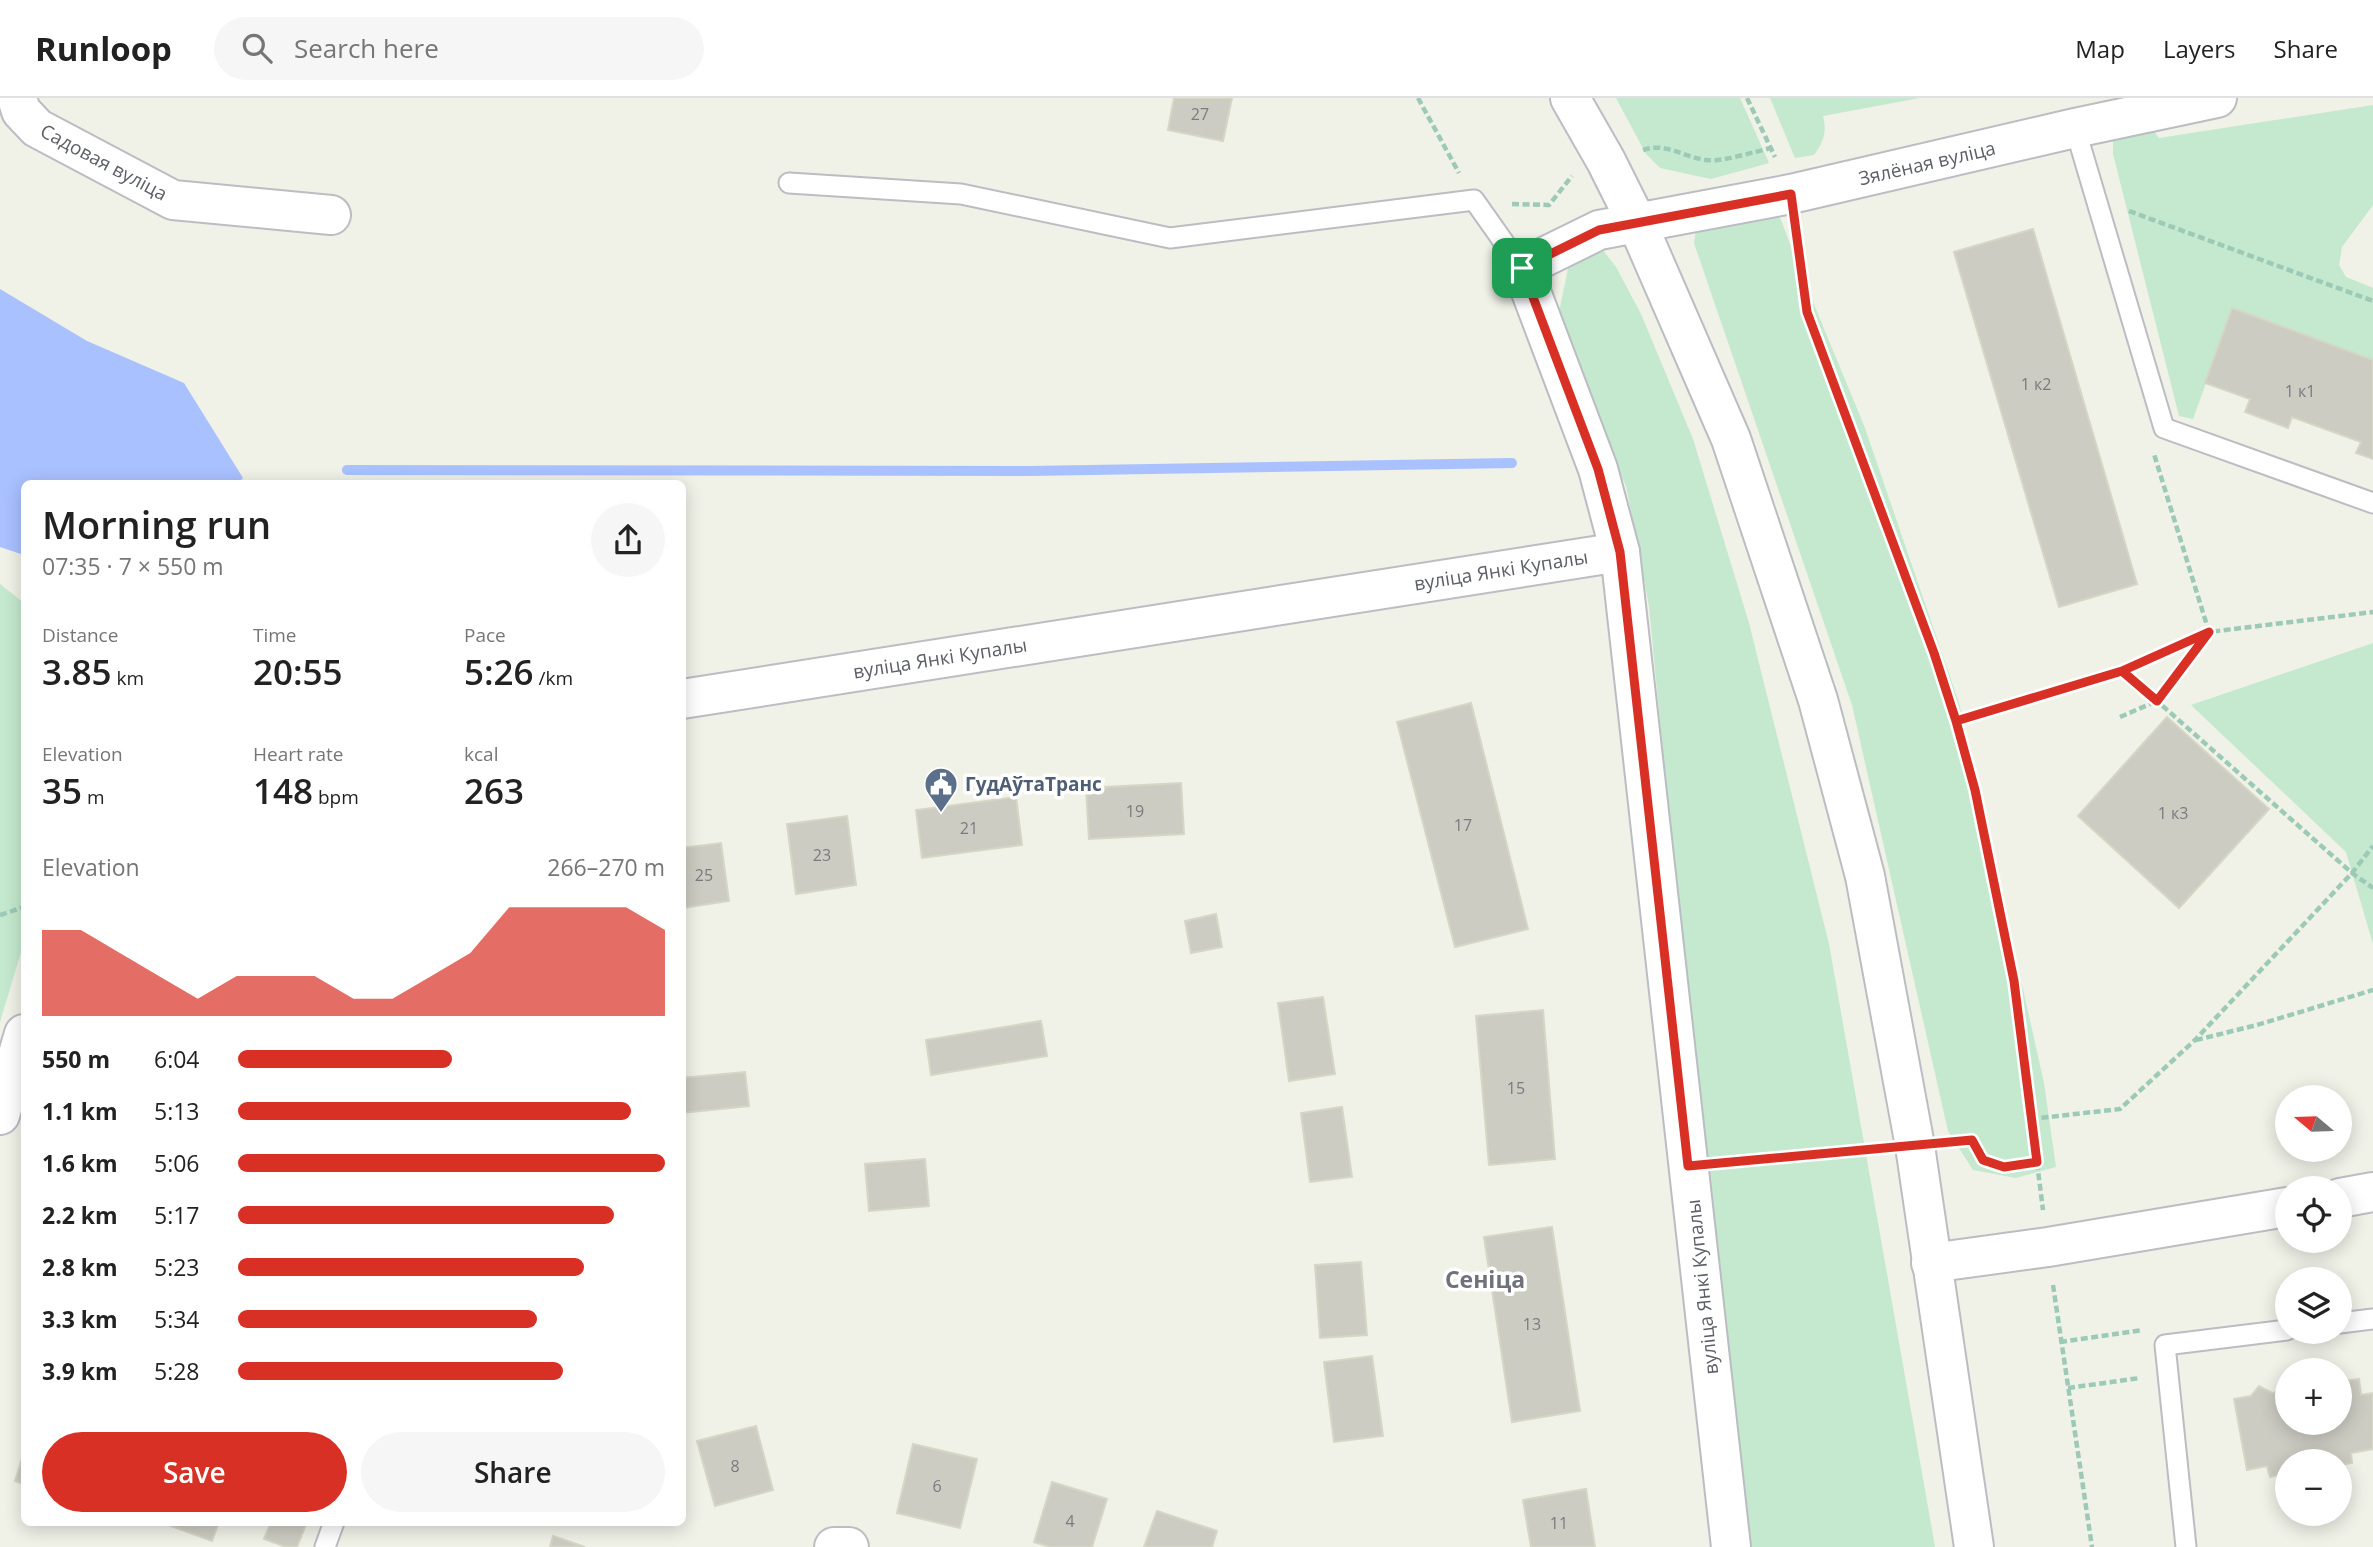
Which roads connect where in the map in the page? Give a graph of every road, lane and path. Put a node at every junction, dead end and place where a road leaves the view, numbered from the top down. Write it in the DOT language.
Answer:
graph roads {
  1 [pos="17,98"];
  2 [pos="1418,98"];
  3 [pos="1570,98"];
  4 [pos="1746,98"];
  5 [pos="2217,98"];
  6 [pos="2076,128"];
  7 [pos="789,183"];
  8 [pos="1791,194"];
  9 [pos="2095,198"];
  10 [pos="1474,200"];
  11 [pos="331,215"];
  12 [pos="1637,223"];
  13 [pos="1522,268"];
  14 [pos="2373,301"];
  15 [pos="2152,450"];
  16 [pos="2373,503"];
  17 [pos="1620,552"];
  18 [pos="2373,612"];
  19 [pos="2209,632"];
  20 [pos="2122,671"];
  21 [pos="686,698"];
  22 [pos="2157,701"];
  23 [pos="2120,717"];
  24 [pos="1956,721"];
  25 [pos="2373,846"];
  26 [pos="2353,873"];
  27 [pos="2373,888"];
  28 [pos="21,908"];
  29 [pos="0,915"];
  30 [pos="2373,990"];
  31 [pos="2195,1040"];
  32 [pos="21,1044"];
  33 [pos="0,1115"];
  34 [pos="2031,1119"];
  35 [pos="1915,1146"];
  36 [pos="1688,1166"];
  37 [pos="2373,1192"];
  38 [pos="2352,1196"];
  39 [pos="2275,1209"];
  40 [pos="1931,1263"];
  41 [pos="2055,1300"];
  42 [pos="2373,1319"];
  43 [pos="2352,1322"];
  44 [pos="2275,1331"];
  45 [pos="2169,1374"];
  46 [pos="2068,1388"];
  47 [pos="333,1526"];
  48 [pos="325,1547"];
  49 [pos="834,1547"];
  50 [pos="849,1547"];
  51 [pos="1731,1547"];
  52 [pos="1974,1547"];
  53 [pos="2092,1547"];
  54 [pos="2186,1547"];
  1 -- 11 [label="street, Садовая вуліца"];
  2 -- 10 [label="path"];
  3 -- 12 [label="street"];
  4 -- 8 [label="path"];
  5 -- 6 [label="street, Зялёная вуліца"];
  6 -- 8 [label="street, Зялёная вуліца"];
  6 -- 9 [label="lane"];
  7 -- 10 [label="lane"];
  8 -- 12 [label="street, Зялёная вуліца"];
  8 -- 24 [label="path"];
  9 -- 14 [label="path"];
  9 -- 16 [label="lane"];
  10 -- 13 [label="lane"];
  12 -- 13 [label="street, Зялёная вуліца"];
  12 -- 35 [label="street"];
  13 -- 17 [label="street"];
  15 -- 19 [label="path"];
  17 -- 21 [label="street, вуліца Янкі Купалы"];
  17 -- 36 [label="street, вуліца Янкі Купалы"];
  18 -- 19 [label="path"];
  19 -- 20 [label="path"];
  19 -- 22 [label="path"];
  20 -- 22 [label="path"];
  20 -- 24 [label="path"];
  22 -- 23 [label="path"];
  22 -- 26 [label="path"];
  24 -- 34 [label="path"];
  25 -- 26 [label="path"];
  26 -- 27 [label="path"];
  26 -- 31 [label="path"];
  28 -- 29 [label="path"];
  30 -- 31 [label="path"];
  31 -- 34 [label="path"];
  32 -- 33 [label="street"];
  34 -- 35 [label="path"];
  35 -- 36 [label="path"];
  35 -- 40 [label="street"];
  36 -- 51 [label="street, вуліца Янкі Купалы"];
  37 -- 38 [label="street"];
  39 -- 40 [label="street"];
  40 -- 52 [label="street"];
  41 -- 46 [label="path"];
  42 -- 43 [label="lane"];
  44 -- 45 [label="lane"];
  45 -- 46 [label="path"];
  45 -- 54 [label="lane"];
  46 -- 53 [label="path"];
  47 -- 48 [label="lane"];
  49 -- 50 [label="street"];
}
